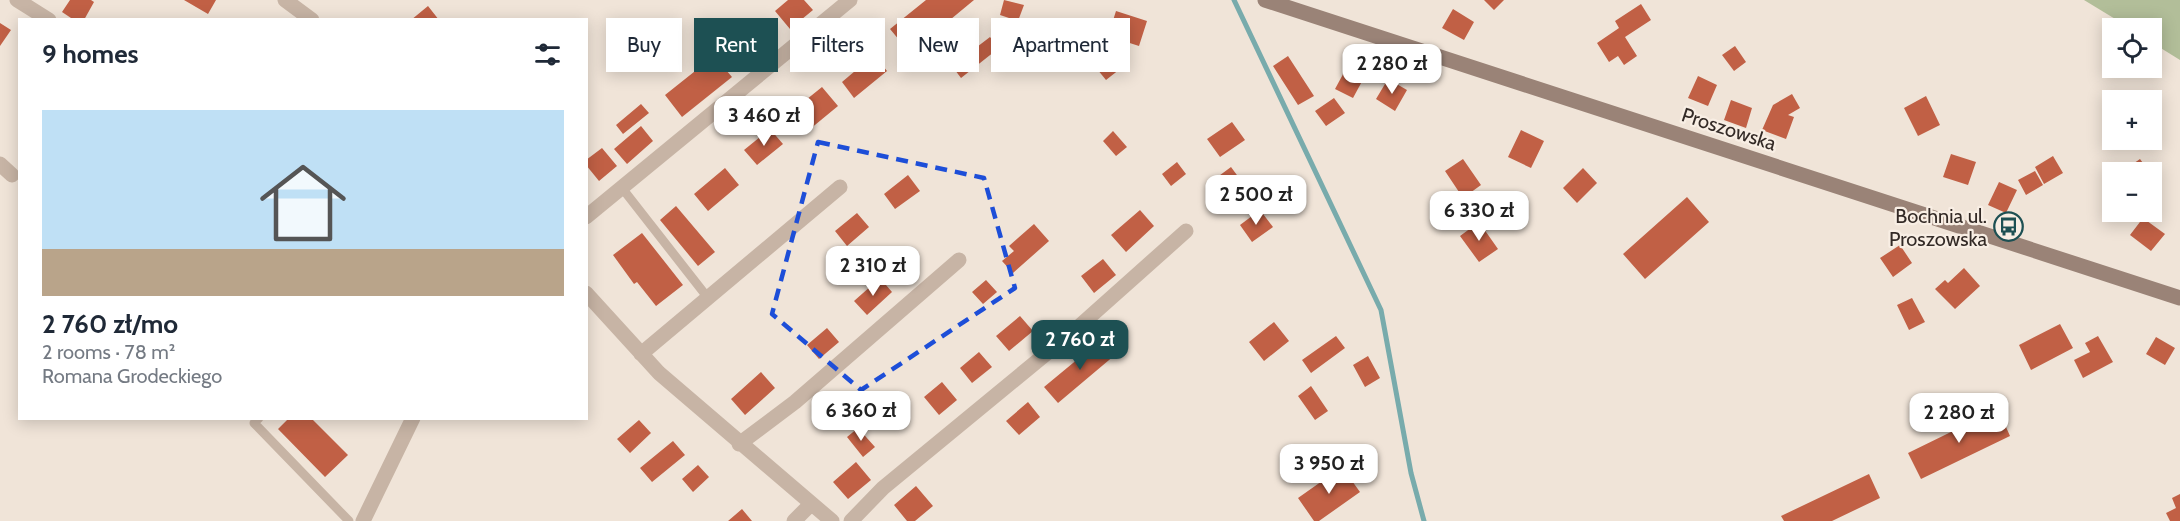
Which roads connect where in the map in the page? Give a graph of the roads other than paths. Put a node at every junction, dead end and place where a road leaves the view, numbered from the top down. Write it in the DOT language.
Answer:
graph roads {
  1 [pos="16,0"];
  2 [pos="285,0"];
  3 [pos="850,0"];
  4 [pos="1265,0"];
  5 [pos="46,18"];
  6 [pos="309,18"];
  7 [pos="0,164"];
  8 [pos="12,175"];
  9 [pos="840,187"];
  10 [pos="622,188"];
  11 [pos="588,216"];
  12 [pos="1186,231"];
  13 [pos="959,260"];
  14 [pos="588,295"];
  15 [pos="708,298"];
  16 [pos="2180,298"];
  17 [pos="641,354"];
  18 [pos="257,420"];
  19 [pos="412,420"];
  20 [pos="739,444"];
  21 [pos="811,504"];
  22 [pos="349,521"];
  23 [pos="363,521"];
  24 [pos="794,521"];
  25 [pos="832,521"];
  26 [pos="851,521"];
  1 -- 5 [label="street"];
  2 -- 6 [label="street"];
  3 -- 10 [label="street"];
  4 -- 16 [label="main road, Proszowska"];
  7 -- 8 [label="street"];
  9 -- 15 [label="street"];
  10 -- 11 [label="street"];
  10 -- 15 [label="lane"];
  12 -- 26 [label="street"];
  13 -- 20 [label="street"];
  14 -- 17 [label="street"];
  15 -- 17 [label="street"];
  17 -- 20 [label="street"];
  18 -- 22 [label="lane"];
  19 -- 23 [label="street"];
  20 -- 21 [label="street"];
  21 -- 24 [label="street"];
  21 -- 25 [label="street"];
}
